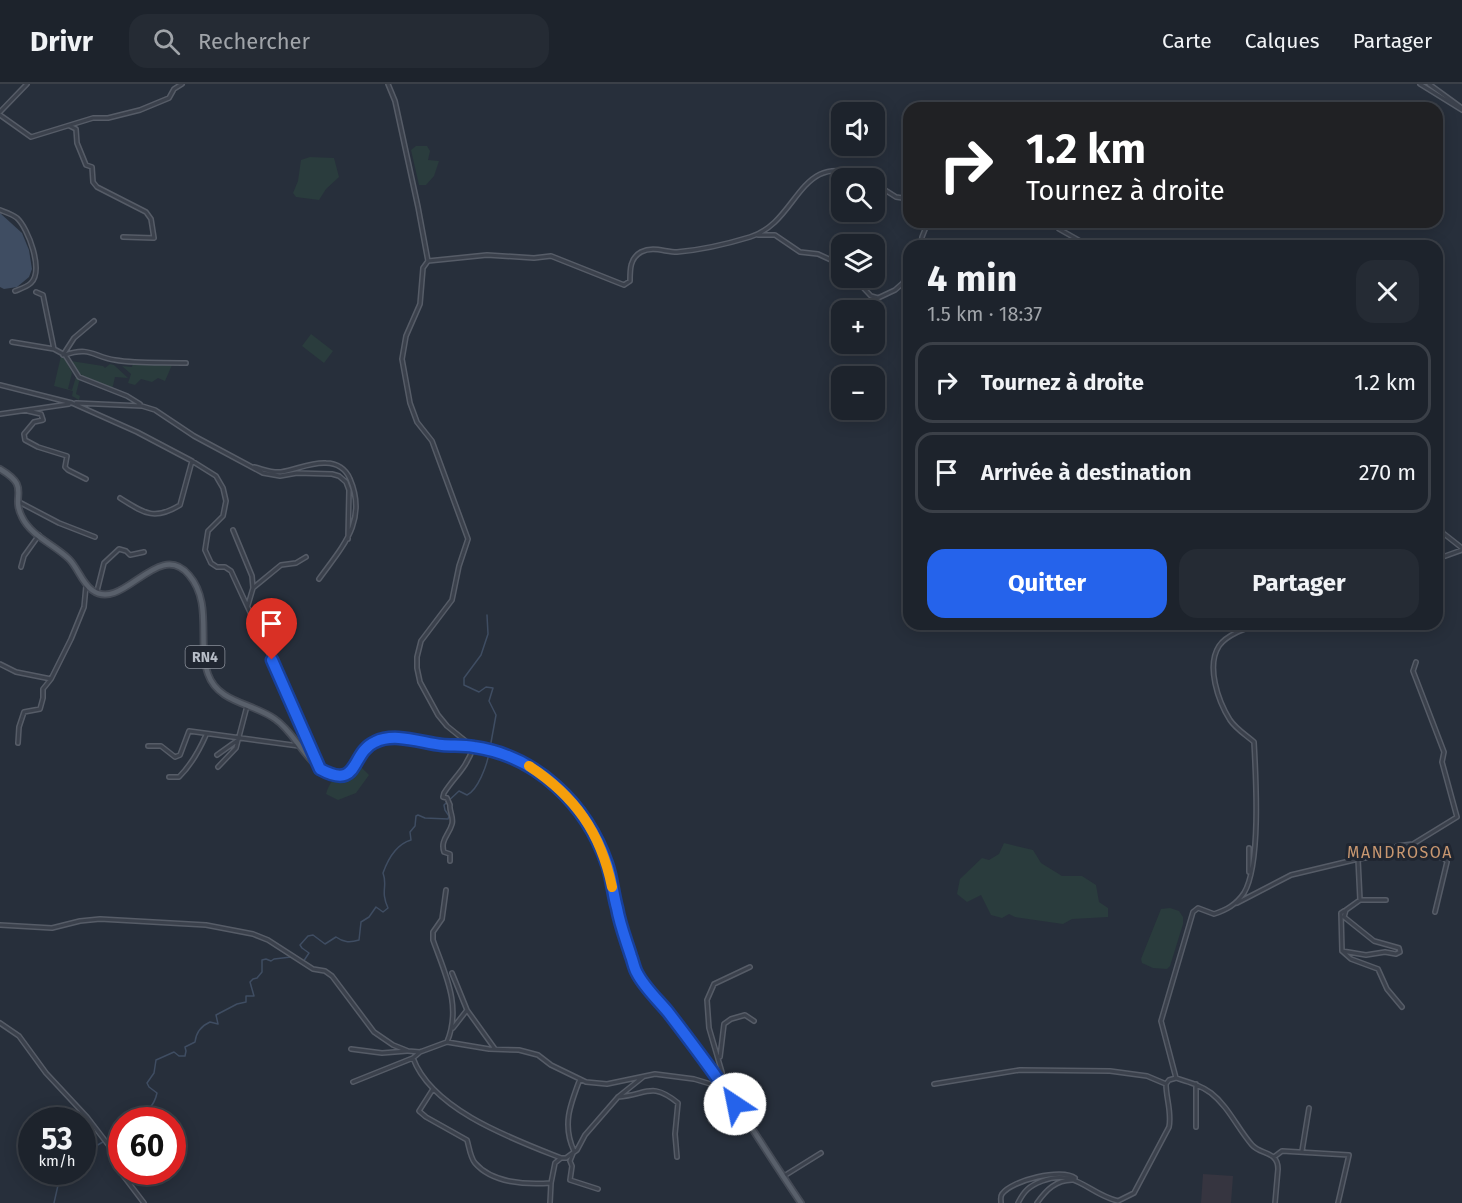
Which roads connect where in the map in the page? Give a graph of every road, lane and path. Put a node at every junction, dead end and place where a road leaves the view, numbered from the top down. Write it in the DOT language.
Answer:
graph roads {
  1 [pos="27,84"];
  2 [pos="182,84"];
  3 [pos="388,84"];
  4 [pos="1420,84"];
  5 [pos="1430,84"];
  6 [pos="1462,109"];
  7 [pos="0,113"];
  8 [pos="70,126"];
  9 [pos="831,170"];
  10 [pos="885,190"];
  11 [pos="903,198"];
  12 [pos="0,210"];
  13 [pos="1058,228"];
  14 [pos="756,235"];
  15 [pos="123,237"];
  16 [pos="1078,240"];
  17 [pos="831,260"];
  18 [pos="428,261"];
  19 [pos="903,283"];
  20 [pos="863,288"];
  21 [pos="15,291"];
  22 [pos="36,292"];
  23 [pos="94,321"];
  24 [pos="12,342"];
  25 [pos="54,349"];
  26 [pos="64,355"];
  27 [pos="186,363"];
  28 [pos="0,385"];
  29 [pos="72,403"];
  30 [pos="142,406"];
  31 [pos="26,410"];
  32 [pos="0,414"];
  33 [pos="192,461"];
  34 [pos="249,465"];
  35 [pos="0,469"];
  36 [pos="86,479"];
  37 [pos="120,498"];
  38 [pos="19,502"];
  39 [pos="233,531"];
  40 [pos="1443,533"];
  41 [pos="39,536"];
  42 [pos="95,537"];
  43 [pos="348,539"];
  44 [pos="1462,549"];
  45 [pos="144,552"];
  46 [pos="306,557"];
  47 [pos="1443,557"];
  48 [pos="21,567"];
  49 [pos="320,579"];
  50 [pos="87,584"];
  51 [pos="253,588"];
  52 [pos="97,593"];
  53 [pos="247,607"];
  54 [pos="1241,630"];
  55 [pos="1416,662"];
  56 [pos="0,664"];
  57 [pos="51,679"];
  58 [pos="247,706"];
  59 [pos="206,735"];
  60 [pos="239,738"];
  61 [pos="18,743"];
  62 [pos="148,746"];
  63 [pos="300,746"];
  64 [pos="473,747"];
  65 [pos="217,755"];
  66 [pos="218,767"];
  67 [pos="320,769"];
  68 [pos="169,777"];
  69 [pos="1249,848"];
  70 [pos="1390,854"];
  71 [pos="1358,859"];
  72 [pos="450,861"];
  73 [pos="1249,876"];
  74 [pos="446,890"];
  75 [pos="1360,900"];
  76 [pos="1386,900"];
  77 [pos="1233,906"];
  78 [pos="1346,910"];
  79 [pos="1435,912"];
  80 [pos="0,925"];
  81 [pos="1342,951"];
  82 [pos="750,967"];
  83 [pos="452,973"];
  84 [pos="1402,1007"];
  85 [pos="466,1010"];
  86 [pos="754,1021"];
  87 [pos="0,1023"];
  88 [pos="453,1028"];
  89 [pos="447,1042"];
  90 [pos="351,1049"];
  91 [pos="495,1049"];
  92 [pos="408,1051"];
  93 [pos="420,1052"];
  94 [pos="414,1058"];
  95 [pos="720,1060"];
  96 [pos="643,1077"];
  97 [pos="1176,1078"];
  98 [pos="580,1079"];
  99 [pos="353,1082"];
  100 [pos="934,1084"];
  101 [pos="1166,1084"];
  102 [pos="1197,1084"];
  103 [pos="433,1089"];
  104 [pos="729,1094"];
  105 [pos="618,1096"];
  106 [pos="1309,1108"];
  107 [pos="1196,1127"];
  108 [pos="1302,1150"];
  109 [pos="574,1151"];
  110 [pos="821,1153"];
  111 [pos="677,1157"];
  112 [pos="1274,1157"];
  113 [pos="561,1158"];
  114 [pos="784,1177"];
  115 [pos="1077,1180"];
  116 [pos="551,1183"];
  117 [pos="598,1190"];
  118 [pos="144,1203"];
  119 [pos="550,1203"];
  120 [pos="801,1203"];
  121 [pos="1001,1203"];
  122 [pos="1018,1203"];
  123 [pos="1037,1203"];
  124 [pos="1275,1203"];
  125 [pos="1338,1203"];
  1 -- 7 [label="street"];
  2 -- 8 [label="street"];
  3 -- 18 [label="street"];
  4 -- 6 [label="street"];
  5 -- 6 [label="street"];
  7 -- 8 [label="street"];
  8 -- 15 [label="street"];
  9 -- 14 [label="street"];
  10 -- 11 [label="street"];
  12 -- 21 [label="street"];
  13 -- 16 [label="street"];
  14 -- 17 [label="street"];
  14 -- 18 [label="street"];
  18 -- 64 [label="street"];
  19 -- 20 [label="street"];
  22 -- 25 [label="street"];
  23 -- 26 [label="street"];
  24 -- 25 [label="street"];
  25 -- 26 [label="street"];
  26 -- 27 [label="street"];
  26 -- 30 [label="street"];
  28 -- 29 [label="street"];
  29 -- 30 [label="street"];
  29 -- 31 [label="street"];
  29 -- 33 [label="street"];
  30 -- 34 [label="street"];
  31 -- 32 [label="street"];
  31 -- 36 [label="street"];
  33 -- 37 [label="street"];
  33 -- 53 [label="street"];
  34 -- 43 [label="street"];
  34 -- 43 [label="street"];
  35 -- 38 [label="main road"];
  38 -- 41 [label="main road"];
  38 -- 42 [label="street"];
  39 -- 51 [label="street"];
  40 -- 44 [label="street"];
  41 -- 48 [label="street"];
  41 -- 50 [label="main road"];
  43 -- 49 [label="street"];
  44 -- 47 [label="street"];
  45 -- 52 [label="street"];
  46 -- 51 [label="street"];
  50 -- 52 [label="main road"];
  50 -- 57 [label="street"];
  51 -- 53 [label="street"];
  52 -- 58 [label="main road, RN4"];
  53 -- 67 [label="street"];
  54 -- 73 [label="street"];
  55 -- 70 [label="street"];
  56 -- 57 [label="street"];
  57 -- 61 [label="street"];
  58 -- 60 [label="street"];
  58 -- 63 [label="main road, RN4"];
  59 -- 60 [label="street"];
  59 -- 62 [label="street"];
  59 -- 68 [label="street"];
  60 -- 63 [label="street"];
  60 -- 65 [label="street"];
  60 -- 66 [label="street"];
  63 -- 67 [label="main road, RN4"];
  64 -- 67 [label="main road"];
  64 -- 72 [label="street"];
  64 -- 104 [label="main road"];
  69 -- 73 [label="street"];
  70 -- 71 [label="street"];
  70 -- 79 [label="street"];
  71 -- 75 [label="street"];
  71 -- 77 [label="street"];
  73 -- 77 [label="street"];
  74 -- 88 [label="street"];
  75 -- 76 [label="street"];
  75 -- 78 [label="street"];
  77 -- 97 [label="street"];
  78 -- 81 [label="street"];
  78 -- 81 [label="street"];
  80 -- 92 [label="street"];
  81 -- 84 [label="street"];
  82 -- 95 [label="street"];
  83 -- 85 [label="street"];
  85 -- 88 [label="street"];
  85 -- 91 [label="street"];
  86 -- 95 [label="street"];
  87 -- 118 [label="street"];
  88 -- 89 [label="street"];
  89 -- 91 [label="street"];
  89 -- 93 [label="street"];
  90 -- 92 [label="street"];
  91 -- 98 [label="street"];
  92 -- 93 [label="street"];
  93 -- 94 [label="street"];
  94 -- 99 [label="street"];
  94 -- 103 [label="street"];
  95 -- 104 [label="street"];
  96 -- 98 [label="street"];
  96 -- 104 [label="street"];
  96 -- 105 [label="street"];
  97 -- 101 [label="street"];
  97 -- 102 [label="street"];
  98 -- 109 [label="street"];
  100 -- 101 [label="street"];
  101 -- 115 [label="street"];
  102 -- 107 [label="street"];
  102 -- 112 [label="street"];
  103 -- 113 [label="street"];
  103 -- 116 [label="street"];
  104 -- 114 [label="main road"];
  105 -- 109 [label="street"];
  105 -- 111 [label="street"];
  106 -- 108 [label="street"];
  108 -- 112 [label="street"];
  108 -- 125 [label="street"];
  109 -- 113 [label="street"];
  109 -- 117 [label="street"];
  110 -- 114 [label="street"];
  112 -- 124 [label="street"];
  113 -- 116 [label="street"];
  114 -- 120 [label="main road"];
  115 -- 121 [label="street"];
  115 -- 122 [label="street"];
  115 -- 123 [label="street"];
  116 -- 119 [label="street"];
}
